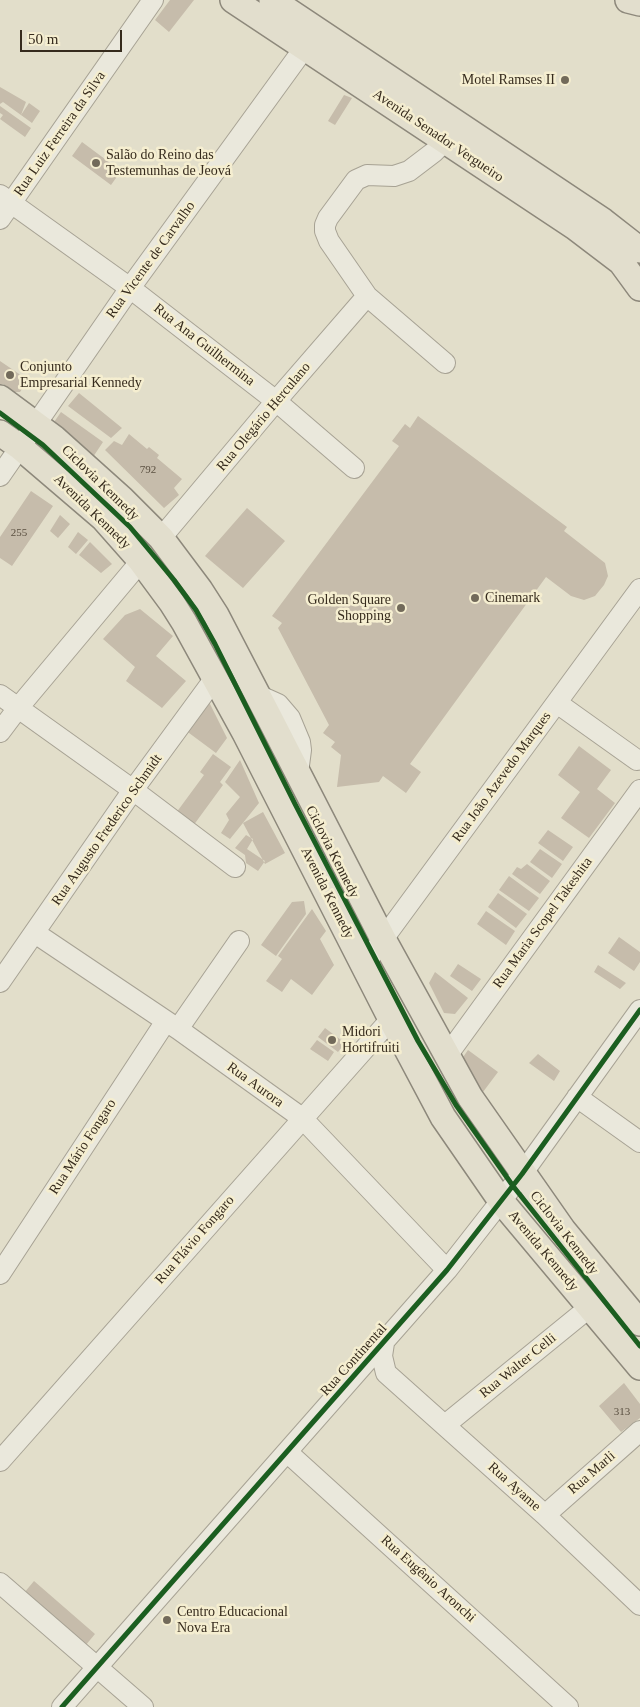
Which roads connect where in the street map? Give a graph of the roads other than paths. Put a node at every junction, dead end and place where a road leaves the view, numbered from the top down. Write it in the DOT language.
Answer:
graph roads {
  1 [pos="153,0"];
  2 [pos="234,0"];
  3 [pos="272,0"];
  4 [pos="628,0"];
  5 [pos="640,4"];
  6 [pos="305,47"];
  7 [pos="445,141"];
  8 [pos="6,199"];
  9 [pos="0,219"];
  10 [pos="634,253"];
  11 [pos="640,278"];
  12 [pos="130,288"];
  13 [pos="640,288"];
  14 [pos="367,296"];
  15 [pos="445,363"];
  16 [pos="0,398"];
  17 [pos="276,401"];
  18 [pos="36,424"];
  19 [pos="10,440"];
  20 [pos="354,468"];
  21 [pos="0,476"];
  22 [pos="161,538"];
  23 [pos="141,561"];
  24 [pos="640,589"];
  25 [pos="215,678"];
  26 [pos="0,696"];
  27 [pos="557,702"];
  28 [pos="18,708"];
  29 [pos="0,732"];
  30 [pos="638,759"];
  31 [pos="640,789"];
  32 [pos="133,790"];
  33 [pos="235,867"];
  34 [pos="35,933"];
  35 [pos="383,939"];
  36 [pos="238,941"];
  37 [pos="364,965"];
  38 [pos="0,982"];
  39 [pos="640,1010"];
  40 [pos="391,1019"];
  41 [pos="172,1025"];
  42 [pos="446,1057"];
  43 [pos="577,1097"];
  44 [pos="302,1118"];
  45 [pos="640,1142"];
  46 [pos="522,1174"];
  47 [pos="501,1200"];
  48 [pos="447,1270"];
  49 [pos="0,1274"];
  50 [pos="590,1307"];
  51 [pos="640,1323"];
  52 [pos="384,1344"];
  53 [pos="640,1368"];
  54 [pos="386,1373"];
  55 [pos="357,1374"];
  56 [pos="445,1425"];
  57 [pos="640,1431"];
  58 [pos="288,1452"];
  59 [pos="0,1461"];
  60 [pos="545,1515"];
  61 [pos="0,1583"];
  62 [pos="640,1604"];
  63 [pos="97,1667"];
  64 [pos="62,1707"];
  65 [pos="142,1707"];
  66 [pos="568,1707"];
  1 -- 8 [label="street, Rua Luiz Ferreira da Silva"];
  2 -- 6 [label="main road, Avenida Senador Vergueiro"];
  3 -- 10 [label="main road, Avenida Senador Vergueiro"];
  4 -- 5 [label="main road"];
  6 -- 7 [label="main road, Avenida Senador Vergueiro"];
  6 -- 12 [label="street, Rua Vicente de Carvalho"];
  7 -- 10 [label="main road, Avenida Senador Vergueiro"];
  7 -- 14 [label="street"];
  8 -- 9 [label="street, Rua Luiz Ferreira da Silva"];
  8 -- 12 [label="street, Rua Ana Guilhermina"];
  10 -- 11 [label="street, Avenida Senador Vergueiro"];
  10 -- 13 [label="main road"];
  12 -- 17 [label="street, Rua Ana Guilhermina"];
  12 -- 18 [label="street, Rua Vicente de Carvalho"];
  14 -- 15 [label="street"];
  14 -- 17 [label="street, Rua Olegário Herculano"];
  16 -- 18 [label="main road, Avenida Kennedy"];
  17 -- 20 [label="street, Rua Ana Guilhermina"];
  17 -- 22 [label="street, Rua Olegário Herculano"];
  18 -- 19 [label="street, Rua Vicente de Carvalho"];
  18 -- 22 [label="main road, Avenida Kennedy"];
  19 -- 21 [label="street, Rua Vicente de Carvalho"];
  19 -- 23 [label="main road, Avenida Kennedy"];
  22 -- 35 [label="main road, Avenida Kennedy"];
  23 -- 25 [label="main road, Avenida Kennedy"];
  23 -- 28 [label="street"];
  24 -- 27 [label="street, Rua João Azevedo Marques"];
  25 -- 32 [label="street, Rua Augusto Frederico Schmidt"];
  25 -- 37 [label="main road, Avenida Kennedy"];
  26 -- 28 [label="street"];
  27 -- 30 [label="street"];
  27 -- 35 [label="street, Rua João Azevedo Marques"];
  28 -- 29 [label="street"];
  28 -- 32 [label="street"];
  30 -- 31 [label="street"];
  31 -- 42 [label="street, Rua Maria Scopel Takeshita"];
  32 -- 33 [label="street"];
  32 -- 34 [label="street, Rua Augusto Frederico Schmidt"];
  34 -- 38 [label="street, Rua Augusto Frederico Schmidt"];
  34 -- 41 [label="street, Rua Aurora"];
  35 -- 37 [label="street, Rua João Azevedo Marques"];
  35 -- 42 [label="main road, Avenida Kennedy"];
  36 -- 41 [label="street, Rua Mário Fongaro"];
  37 -- 40 [label="main road, Avenida Kennedy"];
  39 -- 43 [label="street, Rua Continental"];
  40 -- 44 [label="street, Rua Flávio Fongaro"];
  40 -- 47 [label="main road, Avenida Kennedy"];
  41 -- 44 [label="street, Rua Aurora"];
  41 -- 49 [label="street, Rua Mário Fongaro"];
  42 -- 46 [label="main road, Avenida Kennedy"];
  43 -- 45 [label="street"];
  43 -- 46 [label="street, Rua Continental"];
  44 -- 48 [label="street, Rua Aurora"];
  44 -- 59 [label="street, Rua Flávio Fongaro"];
  46 -- 47 [label="street, Rua Continental"];
  46 -- 51 [label="main road, Avenida Kennedy"];
  47 -- 48 [label="street, Rua Continental"];
  47 -- 50 [label="main road, Avenida Kennedy"];
  48 -- 52 [label="street, Rua Continental"];
  50 -- 53 [label="main road, Avenida Kennedy"];
  50 -- 56 [label="street, Rua Walter Celli"];
  52 -- 54 [label="street"];
  52 -- 55 [label="street, Rua Continental"];
  54 -- 55 [label="street"];
  54 -- 56 [label="street, Rua Ayame"];
  55 -- 58 [label="street, Rua Continental"];
  56 -- 60 [label="street, Rua Ayame"];
  57 -- 60 [label="street, Rua Marli"];
  58 -- 63 [label="street, Rua Continental"];
  58 -- 66 [label="street, Rua Eugênio Aronchi"];
  60 -- 62 [label="street, Rua Ayame"];
  61 -- 63 [label="street"];
  63 -- 64 [label="street, Rua Continental"];
  63 -- 65 [label="street"];
}
